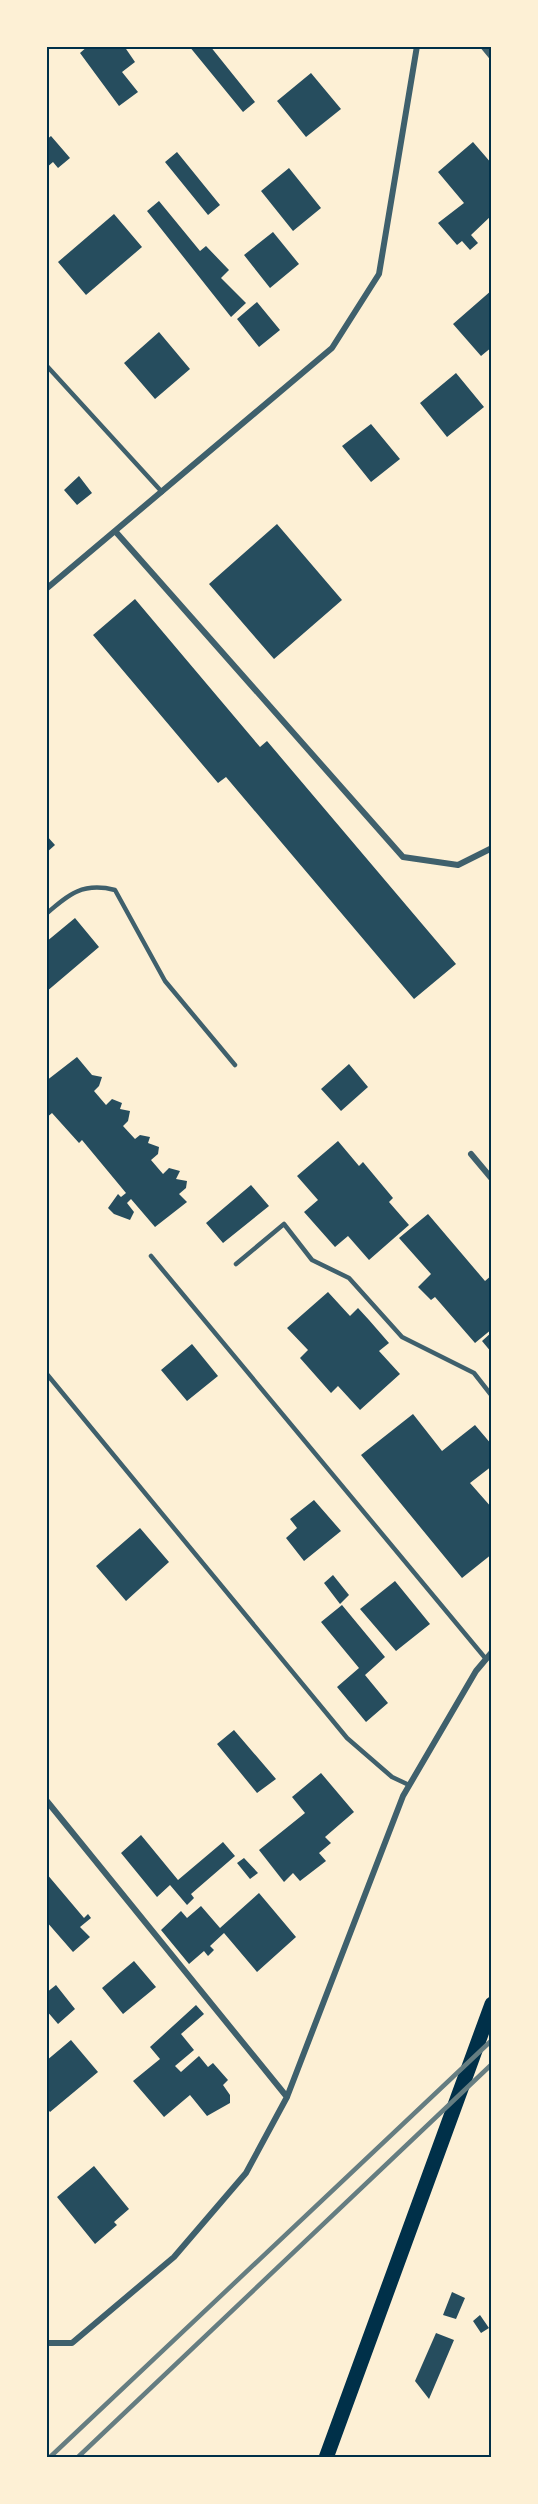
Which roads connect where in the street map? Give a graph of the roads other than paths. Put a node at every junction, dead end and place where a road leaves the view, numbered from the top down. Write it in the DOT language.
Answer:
graph roads {
  1 [pos="417,46"];
  2 [pos="483,46"];
  3 [pos="492,57"];
  4 [pos="46,365"];
  5 [pos="162,492"];
  6 [pos="115,531"];
  7 [pos="46,589"];
  8 [pos="492,848"];
  9 [pos="46,914"];
  10 [pos="235,1065"];
  11 [pos="471,1154"];
  12 [pos="492,1179"];
  13 [pos="152,1256"];
  14 [pos="236,1264"];
  15 [pos="46,1373"];
  16 [pos="492,1396"];
  17 [pos="492,1652"];
  18 [pos="486,1659"];
  19 [pos="409,1785"];
  20 [pos="46,1800"];
  21 [pos="492,2004"];
  22 [pos="286,2097"];
  23 [pos="46,2343"];
  24 [pos="326,2457"];
  1 -- 5 [label="street"];
  2 -- 3 [label="street"];
  4 -- 5 [label="lane"];
  5 -- 6 [label="street"];
  6 -- 7 [label="street"];
  6 -- 8 [label="street"];
  9 -- 10 [label="lane"];
  11 -- 12 [label="street"];
  13 -- 18 [label="lane"];
  14 -- 16 [label="lane"];
  15 -- 19 [label="lane"];
  17 -- 18 [label="street"];
  18 -- 19 [label="street"];
  19 -- 22 [label="street"];
  20 -- 22 [label="street"];
  21 -- 24 [label="main road"];
  22 -- 23 [label="street"];
}
